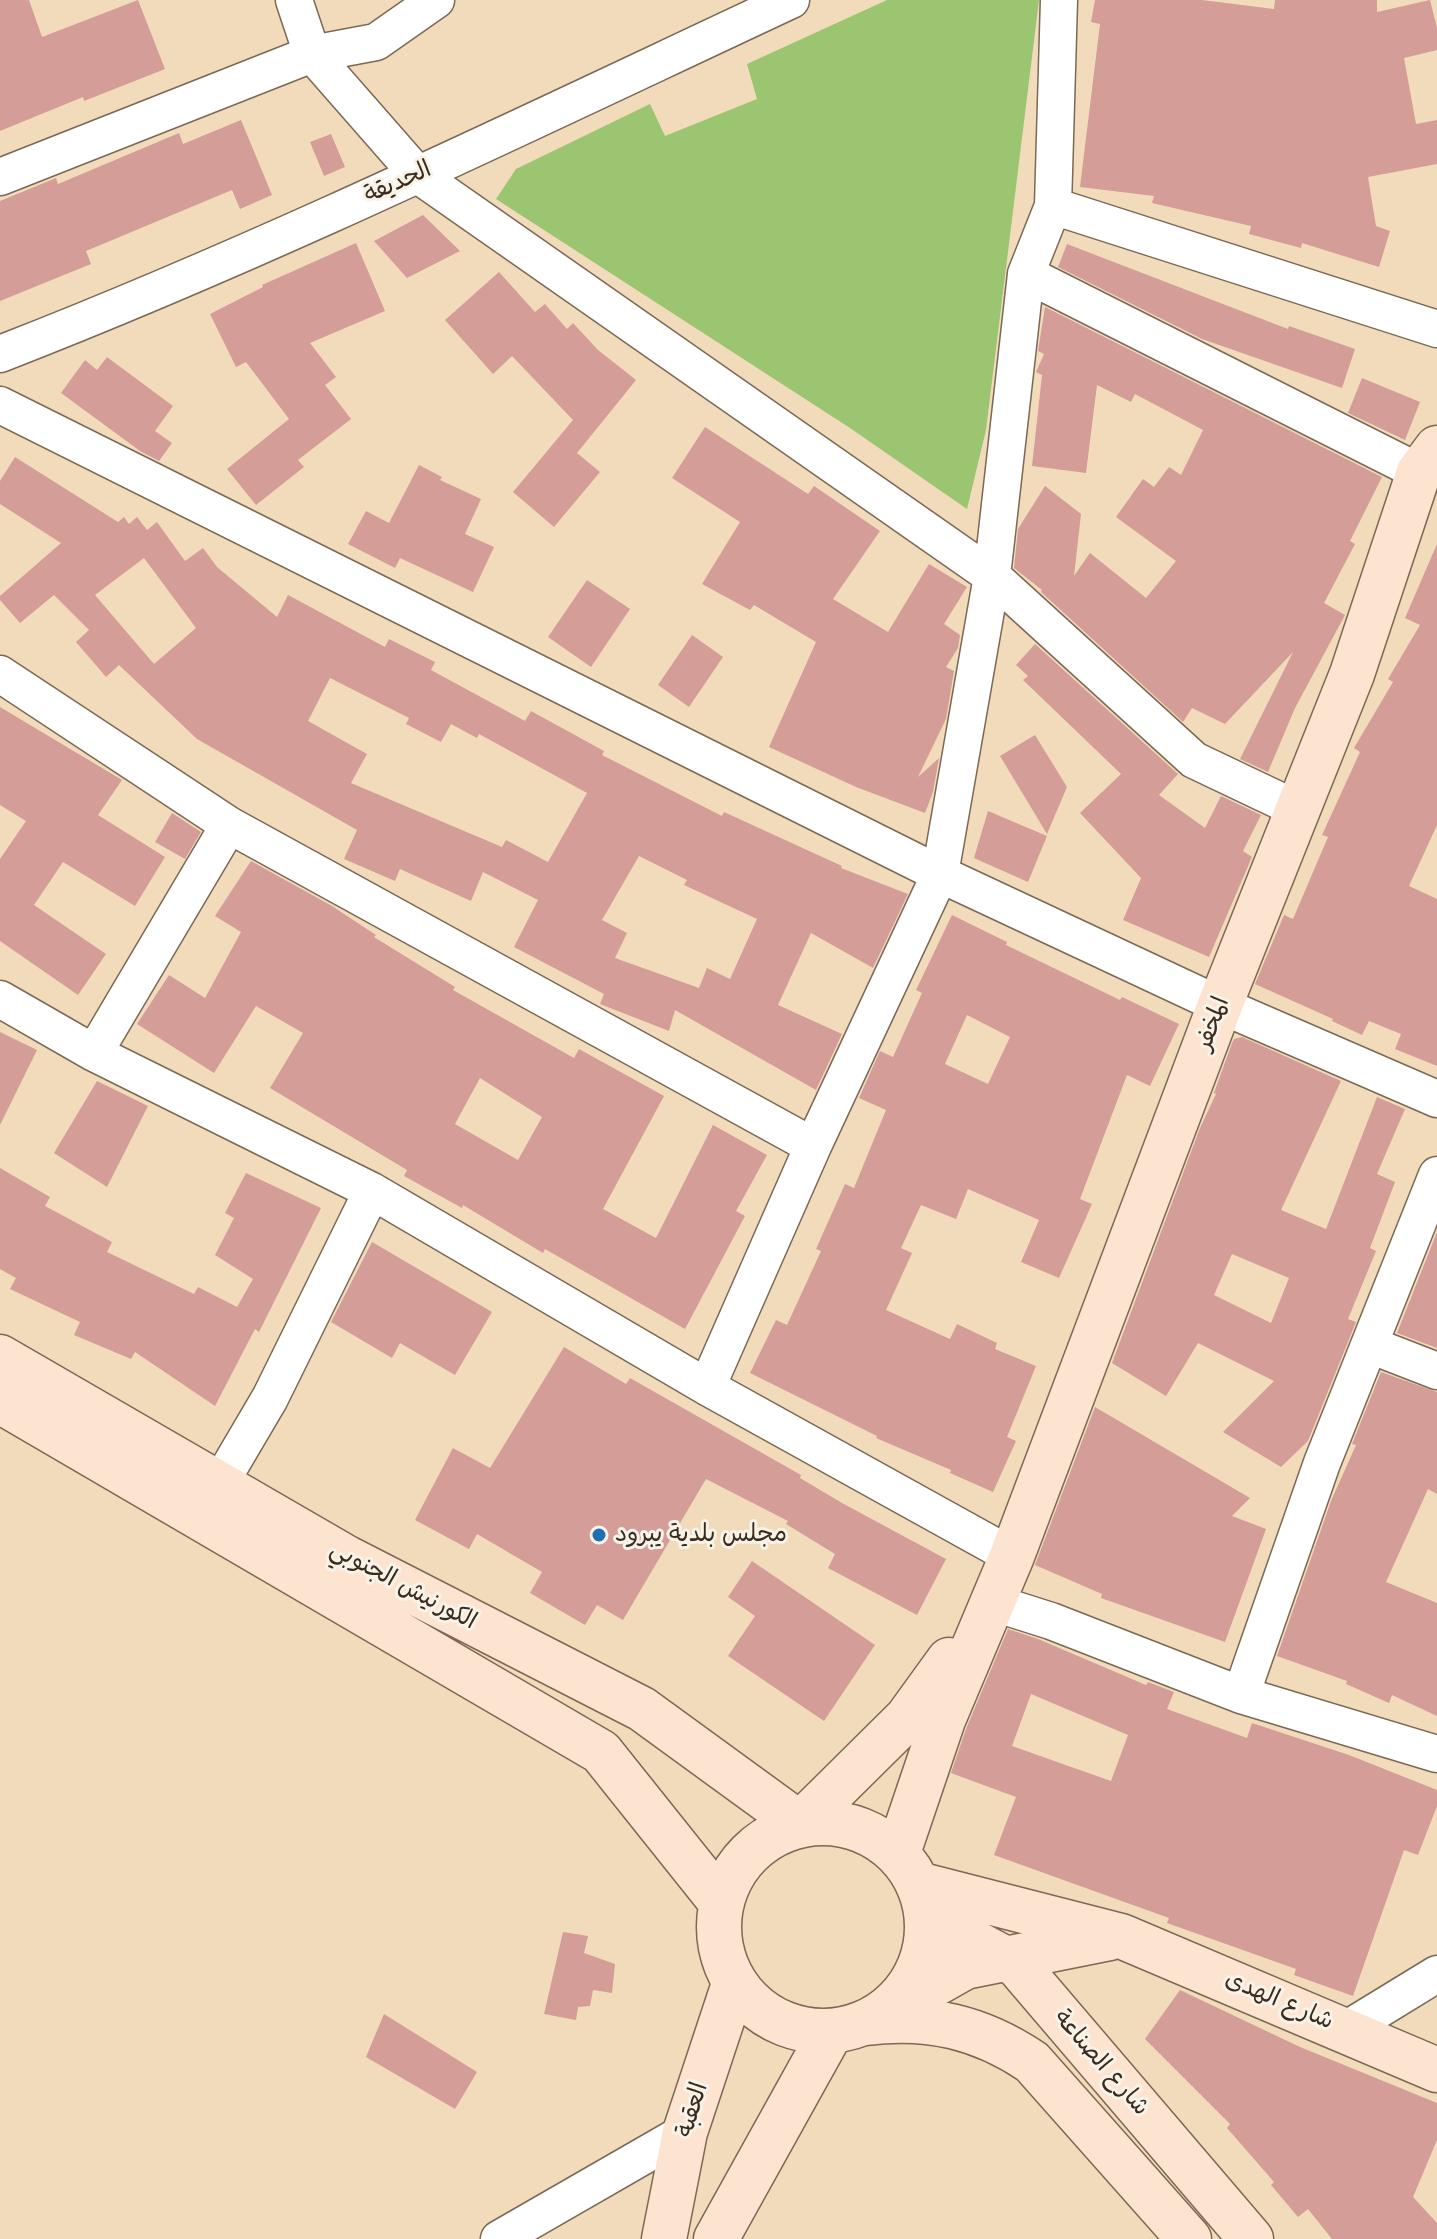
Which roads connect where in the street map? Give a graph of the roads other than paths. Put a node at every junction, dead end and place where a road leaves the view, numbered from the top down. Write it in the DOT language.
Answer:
graph roads {
  1 [pos="294,0"];
  2 [pos="436,0"];
  3 [pos="791,0"];
  4 [pos="1059,0"];
  5 [pos="312,54"];
  6 [pos="418,175"];
  7 [pos="0,177"];
  8 [pos="1053,206"];
  9 [pos="1026,274"];
  10 [pos="1437,329"];
  11 [pos="0,354"];
  12 [pos="0,405"];
  13 [pos="1428,460"];
  14 [pos="992,576"];
  15 [pos="0,674"];
  16 [pos="1297,809"];
  17 [pos="229,825"];
  18 [pos="940,874"];
  19 [pos="0,999"];
  20 [pos="1220,1005"];
  21 [pos="94,1053"];
  22 [pos="1437,1099"];
  23 [pos="813,1146"];
  24 [pos="1437,1175"];
  25 [pos="372,1191"];
  26 [pos="1370,1345"];
  27 [pos="0,1357"];
  28 [pos="1437,1371"];
  29 [pos="707,1387"];
  30 [pos="0,1401"];
  31 [pos="220,1483"];
  32 [pos="1012,1556"];
  33 [pos="991,1602"];
  34 [pos="1241,1695"];
  35 [pos="1437,1754"];
  36 [pos="800,1824"];
  37 [pos="914,1885"];
  38 [pos="720,1901"];
  39 [pos="1121,1936"];
  40 [pos="1009,1959"];
  41 [pos="1437,1974"];
  42 [pos="734,1984"];
  43 [pos="849,2027"];
  44 [pos="1347,2029"];
  45 [pos="1437,2070"];
  46 [pos="685,2132"];
  47 [pos="499,2239"];
  48 [pos="664,2239"];
  49 [pos="716,2239"];
  50 [pos="1189,2239"];
  51 [pos="1251,2239"];
  1 -- 5 [label="street"];
  2 -- 5 [label="street"];
  3 -- 6 [label="street, الحديقة"];
  4 -- 8 [label="street"];
  5 -- 6 [label="street"];
  5 -- 7 [label="street"];
  6 -- 11 [label="street, الحديقة"];
  6 -- 14 [label="street"];
  8 -- 9 [label="street"];
  8 -- 10 [label="street"];
  9 -- 13 [label="street"];
  9 -- 14 [label="street"];
  12 -- 18 [label="street"];
  13 -- 16 [label="main road, المخفر"];
  14 -- 16 [label="street"];
  14 -- 18 [label="street"];
  15 -- 17 [label="street"];
  16 -- 20 [label="main road, المخفر"];
  17 -- 21 [label="street"];
  17 -- 23 [label="street"];
  18 -- 20 [label="street"];
  18 -- 23 [label="street"];
  19 -- 21 [label="street"];
  20 -- 22 [label="street"];
  20 -- 32 [label="main road, المخفر"];
  21 -- 25 [label="street"];
  23 -- 29 [label="street"];
  24 -- 26 [label="street"];
  25 -- 29 [label="street"];
  25 -- 31 [label="street"];
  26 -- 28 [label="street"];
  26 -- 34 [label="street"];
  27 -- 31 [label="main road, الكورنيش الجنوبي"];
  29 -- 32 [label="street"];
  30 -- 38 [label="main road, الكورنيش الجنوبي"];
  31 -- 36 [label="main road, الكورنيش الجنوبي"];
  32 -- 33 [label="main road, المخفر"];
  33 -- 34 [label="street"];
  33 -- 36 [label="main road"];
  33 -- 37 [label="main road"];
  34 -- 35 [label="street"];
  36 -- 37 [label="main road"];
  36 -- 38 [label="main road"];
  37 -- 39 [label="main road, شارع الهدى"];
  37 -- 40 [label="main road, شارع الصناعة"];
  37 -- 43 [label="main road"];
  38 -- 42 [label="main road"];
  39 -- 40 [label="main road"];
  39 -- 44 [label="main road, شارع الهدى"];
  40 -- 43 [label="main road"];
  40 -- 51 [label="main road, شارع الصناعة"];
  41 -- 44 [label="street"];
  42 -- 43 [label="main road"];
  42 -- 46 [label="main road, العقبة"];
  43 -- 49 [label="main road"];
  43 -- 50 [label="main road, شارع الصناعة"];
  44 -- 45 [label="main road, شارع الهدى"];
  46 -- 47 [label="street"];
  46 -- 48 [label="main road, العقبة"];
}
